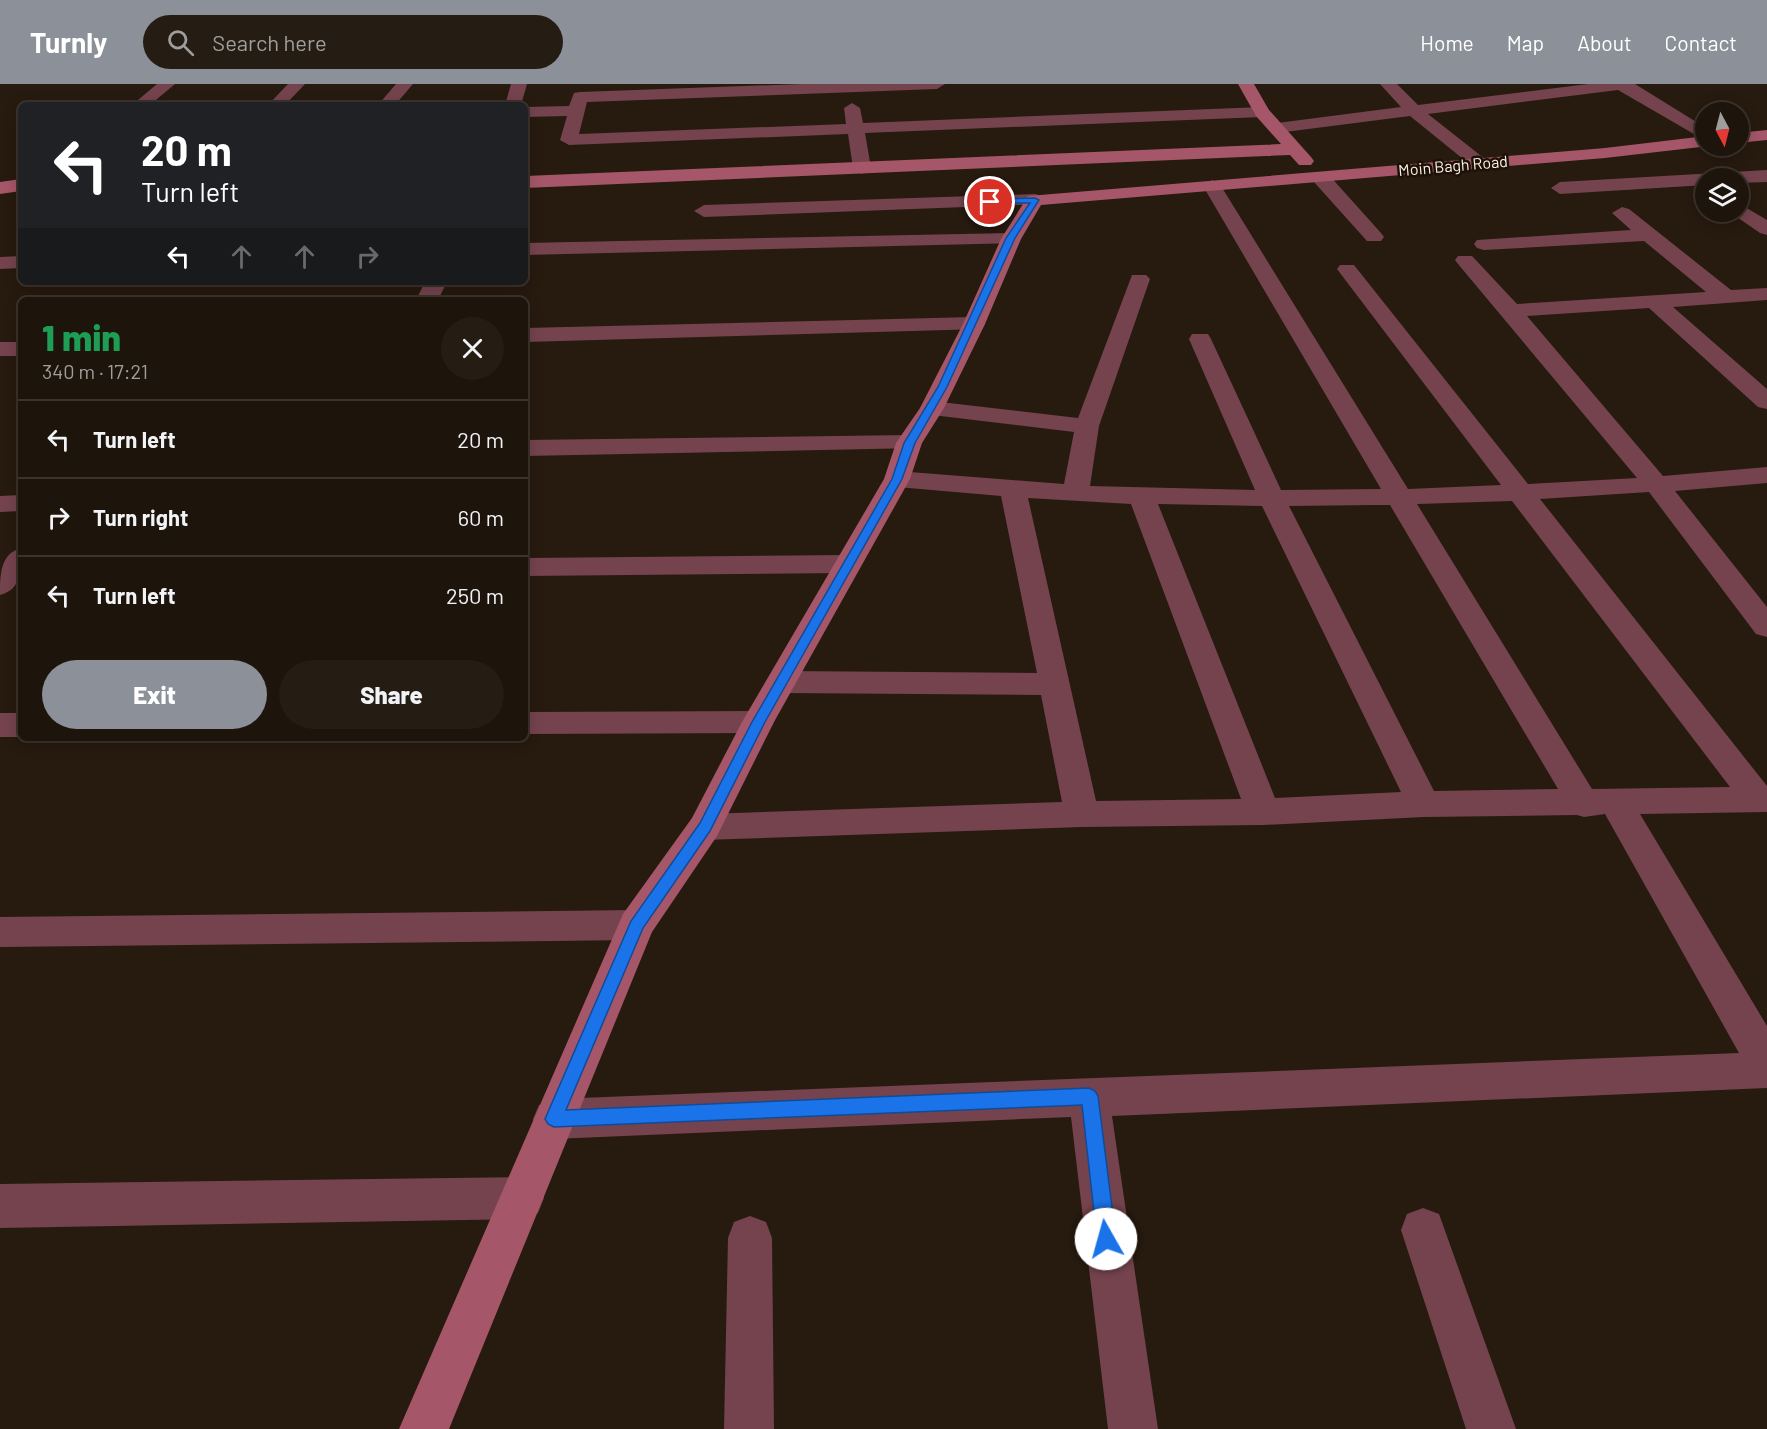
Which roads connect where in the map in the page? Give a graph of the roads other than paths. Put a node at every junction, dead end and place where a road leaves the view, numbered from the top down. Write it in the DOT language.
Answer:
graph roads {
  1 [pos="157,84"];
  2 [pos="167,84"];
  3 [pos="297,84"];
  4 [pos="405,84"];
  5 [pos="519,84"];
  6 [pos="937,84"];
  7 [pos="1246,84"];
  8 [pos="1388,84"];
  9 [pos="1503,84"];
  10 [pos="1622,84"];
  11 [pos="846,86"];
  12 [pos="1517,98"];
  13 [pos="144,102"];
  14 [pos="279,102"];
  15 [pos="389,102"];
  16 [pos="514,102"];
  17 [pos="578,111"];
  18 [pos="528,112"];
  19 [pos="1262,112"];
  20 [pos="1416,113"];
  21 [pos="857,128"];
  22 [pos="1277,128"];
  23 [pos="1695,129"];
  24 [pos="1767,135"];
  25 [pos="1749,137"];
  26 [pos="1695,142"];
  27 [pos="1293,150"];
  28 [pos="1605,153"];
  29 [pos="1479,163"];
  30 [pos="862,168"];
  31 [pos="1767,176"];
  32 [pos="1749,177"];
  33 [pos="1321,178"];
  34 [pos="1695,180"];
  35 [pos="1648,182"];
  36 [pos="528,183"];
  37 [pos="18,185"];
  38 [pos="1212,186"];
  39 [pos="0,188"];
  40 [pos="1560,188"];
  41 [pos="1035,200"];
  42 [pos="704,211"];
  43 [pos="1622,213"];
  44 [pos="1749,217"];
  45 [pos="1767,229"];
  46 [pos="1649,235"];
  47 [pos="1374,237"];
  48 [pos="1011,238"];
  49 [pos="1484,244"];
  50 [pos="528,249"];
  51 [pos="1466,260"];
  52 [pos="18,262"];
  53 [pos="0,263"];
  54 [pos="1347,269"];
  55 [pos="1139,279"];
  56 [pos="1767,294"];
  57 [pos="1726,297"];
  58 [pos="1654,302"];
  59 [pos="1511,311"];
  60 [pos="974,324"];
  61 [pos="528,335"];
  62 [pos="1200,339"];
  63 [pos="1758,383"];
  64 [pos="1767,402"];
  65 [pos="932,408"];
  66 [pos="1087,426"];
  67 [pos="909,443"];
  68 [pos="528,448"];
  69 [pos="1767,475"];
  70 [pos="897,479"];
  71 [pos="1657,485"];
  72 [pos="1013,489"];
  73 [pos="1076,492"];
  74 [pos="1522,492"];
  75 [pos="1399,495"];
  76 [pos="1141,496"];
  77 [pos="1271,497"];
  78 [pos="18,503"];
  79 [pos="0,504"];
  80 [pos="848,564"];
  81 [pos="528,567"];
  82 [pos="1762,617"];
  83 [pos="782,682"];
  84 [pos="1055,684"];
  85 [pos="758,722"];
  86 [pos="528,723"];
  87 [pos="0,725"];
  88 [pos="18,725"];
  89 [pos="1762,799"];
  90 [pos="1424,804"];
  91 [pos="1600,804"];
  92 [pos="1263,812"];
  93 [pos="1082,814"];
  94 [pos="705,827"];
  95 [pos="636,925"];
  96 [pos="0,932"];
  97 [pos="1767,1063"];
  98 [pos="1767,1070"];
  99 [pos="1089,1096"];
  100 [pos="554,1119"];
  101 [pos="522,1198"];
  102 [pos="0,1206"];
  103 [pos="1423,1230"];
  104 [pos="750,1238"];
  105 [pos="424,1429"];
  106 [pos="749,1429"];
  107 [pos="1133,1429"];
  108 [pos="1491,1429"];
  1 -- 2 [label="street"];
  2 -- 13 [label="street"];
  3 -- 14 [label="street"];
  4 -- 15 [label="street"];
  5 -- 16 [label="street"];
  6 -- 11 [label="street"];
  7 -- 19 [label="street"];
  8 -- 20 [label="street"];
  9 -- 12 [label="street"];
  10 -- 12 [label="street"];
  10 -- 23 [label="street"];
  11 -- 17 [label="street"];
  11 -- 21 [label="street"];
  12 -- 20 [label="street"];
  17 -- 18 [label="street"];
  17 -- 21 [label="street"];
  19 -- 21 [label="street"];
  19 -- 22 [label="street"];
  20 -- 22 [label="street"];
  20 -- 29 [label="street"];
  21 -- 30 [label="street"];
  22 -- 27 [label="street"];
  24 -- 25 [label="street"];
  26 -- 28 [label="street, Moin Bagh Road"];
  27 -- 30 [label="street"];
  27 -- 33 [label="street"];
  28 -- 29 [label="street, Moin Bagh Road"];
  28 -- 35 [label="street"];
  29 -- 33 [label="street, Moin Bagh Road"];
  30 -- 36 [label="street"];
  31 -- 32 [label="street"];
  33 -- 38 [label="street, Moin Bagh Road"];
  33 -- 47 [label="street"];
  34 -- 35 [label="street"];
  35 -- 40 [label="street"];
  37 -- 39 [label="street"];
  38 -- 41 [label="street, Moin Bagh Road"];
  38 -- 75 [label="street"];
  41 -- 42 [label="street"];
  41 -- 48 [label="street"];
  43 -- 46 [label="street"];
  44 -- 45 [label="street"];
  46 -- 49 [label="street"];
  46 -- 57 [label="street"];
  48 -- 50 [label="street"];
  48 -- 60 [label="street"];
  51 -- 59 [label="street"];
  52 -- 53 [label="street"];
  54 -- 74 [label="street"];
  55 -- 66 [label="street"];
  56 -- 57 [label="street"];
  57 -- 58 [label="street"];
  58 -- 59 [label="street"];
  58 -- 63 [label="street"];
  59 -- 71 [label="street"];
  60 -- 61 [label="street"];
  60 -- 65 [label="street"];
  62 -- 77 [label="street"];
  63 -- 64 [label="street"];
  65 -- 66 [label="street"];
  65 -- 67 [label="street"];
  66 -- 73 [label="street"];
  67 -- 68 [label="street"];
  67 -- 70 [label="street"];
  69 -- 71 [label="street"];
  70 -- 72 [label="street"];
  70 -- 80 [label="street"];
  71 -- 74 [label="street"];
  71 -- 82 [label="street"];
  72 -- 73 [label="street"];
  72 -- 84 [label="street"];
  73 -- 76 [label="street"];
  74 -- 75 [label="street"];
  74 -- 89 [label="street"];
  75 -- 77 [label="street"];
  75 -- 91 [label="street"];
  76 -- 77 [label="street"];
  76 -- 92 [label="street"];
  77 -- 90 [label="street"];
  78 -- 79 [label="street"];
  80 -- 81 [label="street"];
  80 -- 83 [label="street"];
  83 -- 84 [label="street"];
  83 -- 85 [label="street"];
  84 -- 93 [label="street"];
  85 -- 86 [label="street"];
  85 -- 94 [label="street"];
  87 -- 88 [label="street"];
  89 -- 91 [label="street"];
  90 -- 91 [label="street"];
  90 -- 92 [label="street"];
  91 -- 97 [label="street"];
  92 -- 93 [label="street"];
  93 -- 94 [label="street"];
  94 -- 95 [label="street"];
  95 -- 96 [label="street"];
  95 -- 100 [label="street"];
  98 -- 99 [label="street"];
  99 -- 100 [label="street"];
  99 -- 107 [label="street"];
  100 -- 101 [label="street"];
  101 -- 102 [label="street"];
  101 -- 105 [label="street"];
  103 -- 108 [label="street"];
  104 -- 106 [label="street"];
}
